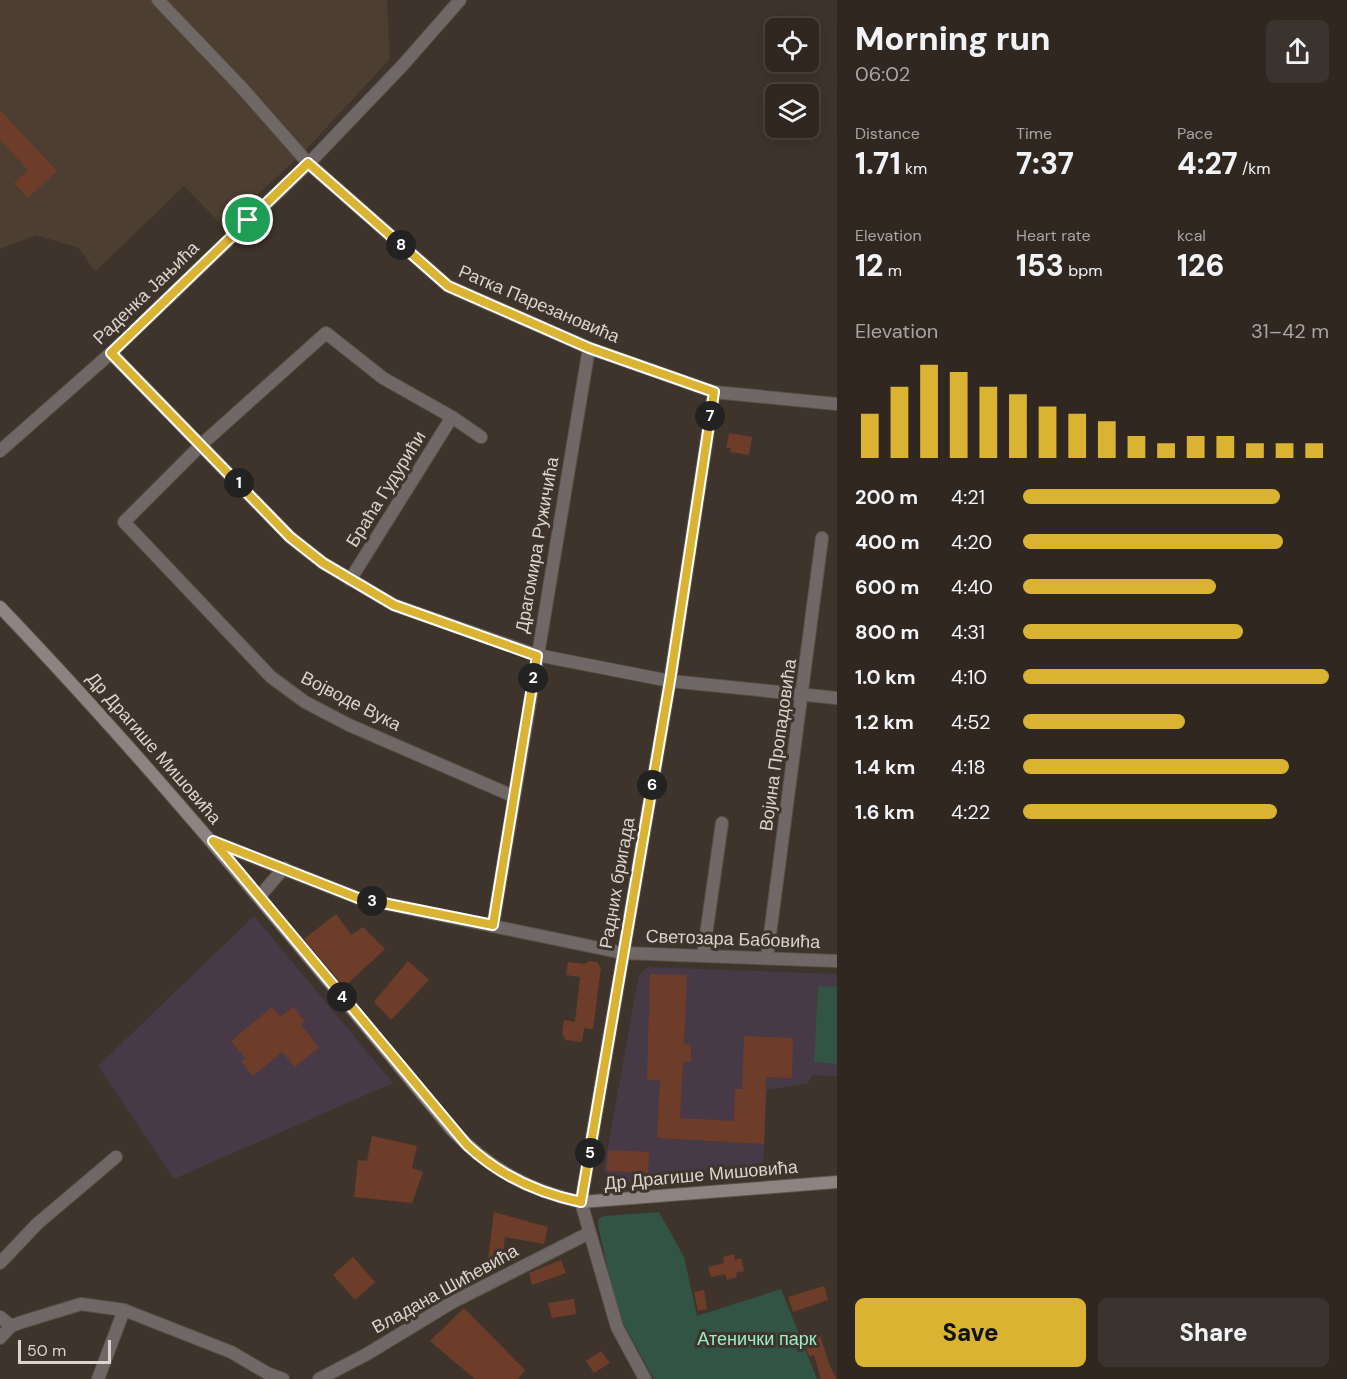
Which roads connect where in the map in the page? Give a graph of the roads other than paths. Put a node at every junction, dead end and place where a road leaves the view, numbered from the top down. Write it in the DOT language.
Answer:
graph roads {
  1 [pos="158,0"];
  2 [pos="460,0"];
  3 [pos="308,163"];
  4 [pos="589,348"];
  5 [pos="111,353"];
  6 [pos="714,392"];
  7 [pos="837,404"];
  8 [pos="452,417"];
  9 [pos="481,437"];
  10 [pos="202,444"];
  11 [pos="0,451"];
  12 [pos="822,538"];
  13 [pos="351,580"];
  14 [pos="0,607"];
  15 [pos="537,656"];
  16 [pos="670,681"];
  17 [pos="803,695"];
  18 [pos="837,698"];
  19 [pos="513,796"];
  20 [pos="722,823"];
  21 [pos="213,841"];
  22 [pos="284,868"];
  23 [pos="259,897"];
  24 [pos="493,925"];
  25 [pos="623,953"];
  26 [pos="703,956"];
  27 [pos="767,957"];
  28 [pos="837,961"];
  29 [pos="116,1157"];
  30 [pos="837,1182"];
  31 [pos="581,1202"];
  32 [pos="589,1233"];
  33 [pos="0,1263"];
  34 [pos="124,1310"];
  35 [pos="0,1317"];
  36 [pos="11,1326"];
  37 [pos="0,1338"];
  38 [pos="98,1379"];
  39 [pos="283,1379"];
  40 [pos="319,1379"];
  41 [pos="645,1379"];
  1 -- 3 [label="street, Ратка Парезановића"];
  2 -- 3 [label="street, Раденка Јањића"];
  3 -- 4 [label="street, Ратка Парезановића"];
  3 -- 5 [label="street, Раденка Јањића"];
  4 -- 6 [label="street, Ратка Парезановића"];
  4 -- 15 [label="street, Драгомира Ружичића"];
  5 -- 10 [label="street"];
  5 -- 11 [label="street, Раденка Јањића"];
  6 -- 7 [label="street, Ратка Парезановића"];
  6 -- 16 [label="street, Радних бригада"];
  8 -- 9 [label="street"];
  8 -- 10 [label="street"];
  8 -- 13 [label="street, Браћа Гудурићи"];
  10 -- 13 [label="street"];
  10 -- 19 [label="street, Војводе Вука"];
  12 -- 17 [label="street, Војина Пропадовића"];
  13 -- 15 [label="street"];
  14 -- 21 [label="main road, Др Драгише Мишовића"];
  15 -- 16 [label="street"];
  15 -- 19 [label="street, Драгомира Ружичића"];
  16 -- 17 [label="street"];
  16 -- 25 [label="street, Радних бригада"];
  17 -- 18 [label="street"];
  17 -- 27 [label="street, Војина Пропадовића"];
  19 -- 24 [label="street, Драгомира Ружичића"];
  20 -- 26 [label="street"];
  21 -- 22 [label="street, Светозара Бабовића"];
  21 -- 23 [label="main road, Др Драгише Мишовића"];
  22 -- 23 [label="street"];
  22 -- 24 [label="street, Светозара Бабовића"];
  23 -- 31 [label="main road, Др Драгише Мишовића"];
  24 -- 25 [label="street, Светозара Бабовића"];
  25 -- 26 [label="street, Светозара Бабовића"];
  25 -- 31 [label="street, Радних бригада"];
  26 -- 27 [label="street, Светозара Бабовића"];
  27 -- 28 [label="street, Светозара Бабовића"];
  29 -- 33 [label="street"];
  30 -- 31 [label="main road, Др Драгише Мишовића"];
  31 -- 32 [label="street"];
  32 -- 40 [label="street, Владана Шићевића"];
  32 -- 41 [label="street"];
  34 -- 36 [label="street"];
  34 -- 38 [label="street"];
  34 -- 39 [label="street"];
  35 -- 36 [label="street"];
  36 -- 37 [label="street"];
}
